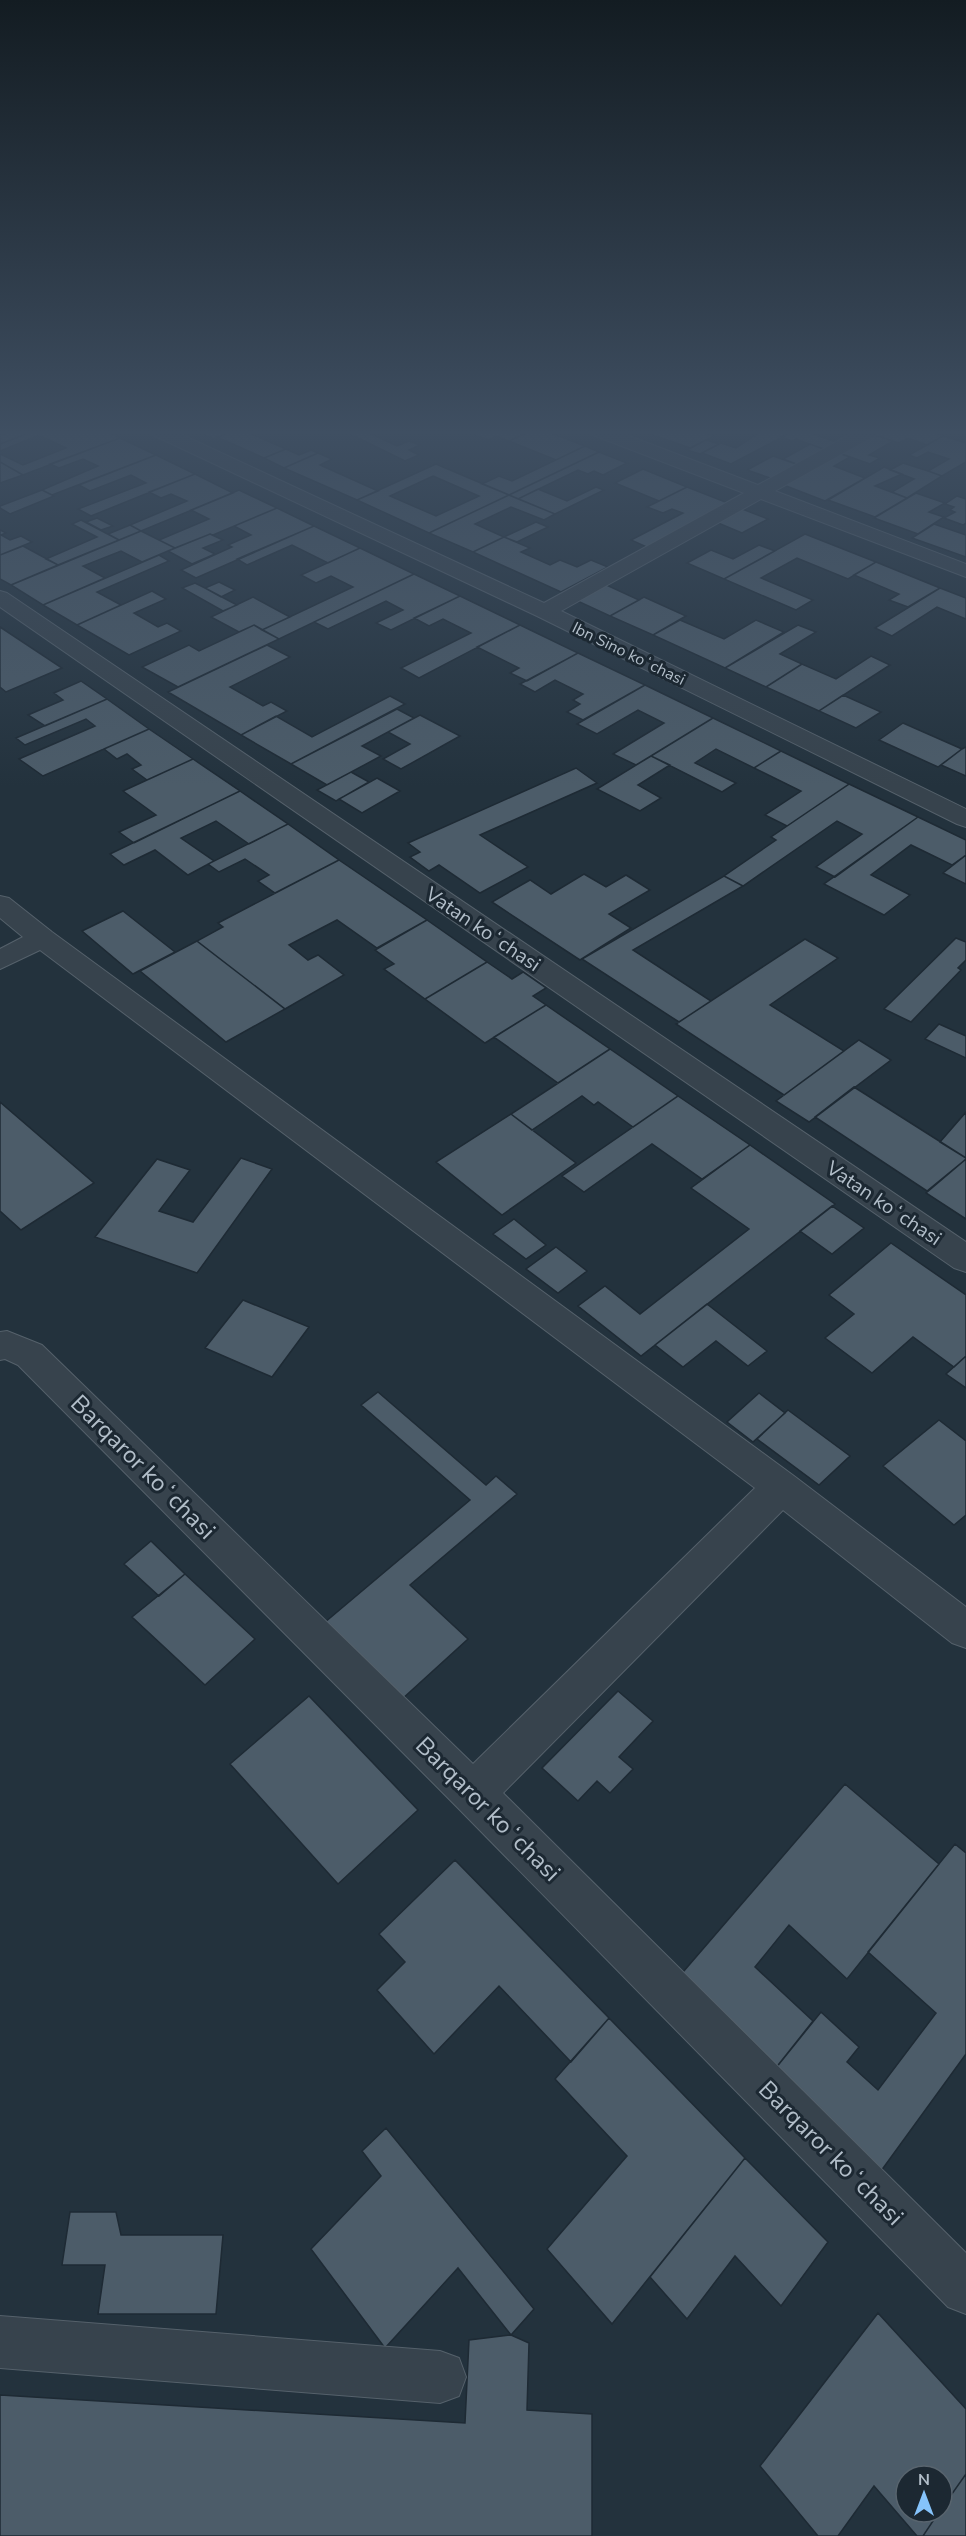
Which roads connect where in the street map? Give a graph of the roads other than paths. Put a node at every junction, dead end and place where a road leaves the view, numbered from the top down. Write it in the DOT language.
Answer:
graph roads {
  1 [pos="413,549"];
  2 [pos="656,549"];
  3 [pos="910,549"];
  4 [pos="966,571"];
  5 [pos="0,597"];
  6 [pos="545,611"];
  7 [pos="966,819"];
  8 [pos="0,904"];
  9 [pos="42,938"];
  10 [pos="0,960"];
  11 [pos="966,1259"];
  12 [pos="0,1346"];
  13 [pos="780,1487"];
  14 [pos="966,1630"];
  15 [pos="473,1793"];
  16 [pos="966,2289"];
  17 [pos="0,2342"];
  18 [pos="440,2377"];
  1 -- 6 [label="street, Ibn Sino koʻchasi"];
  2 -- 6 [label="street"];
  3 -- 4 [label="street"];
  5 -- 11 [label="street, Vatan koʻchasi"];
  6 -- 7 [label="street, Ibn Sino koʻchasi"];
  8 -- 9 [label="street"];
  9 -- 10 [label="street"];
  9 -- 13 [label="street"];
  12 -- 15 [label="street, Barqaror koʻchasi"];
  13 -- 14 [label="street"];
  13 -- 15 [label="street"];
  15 -- 16 [label="street, Barqaror koʻchasi"];
  17 -- 18 [label="street"];
}
